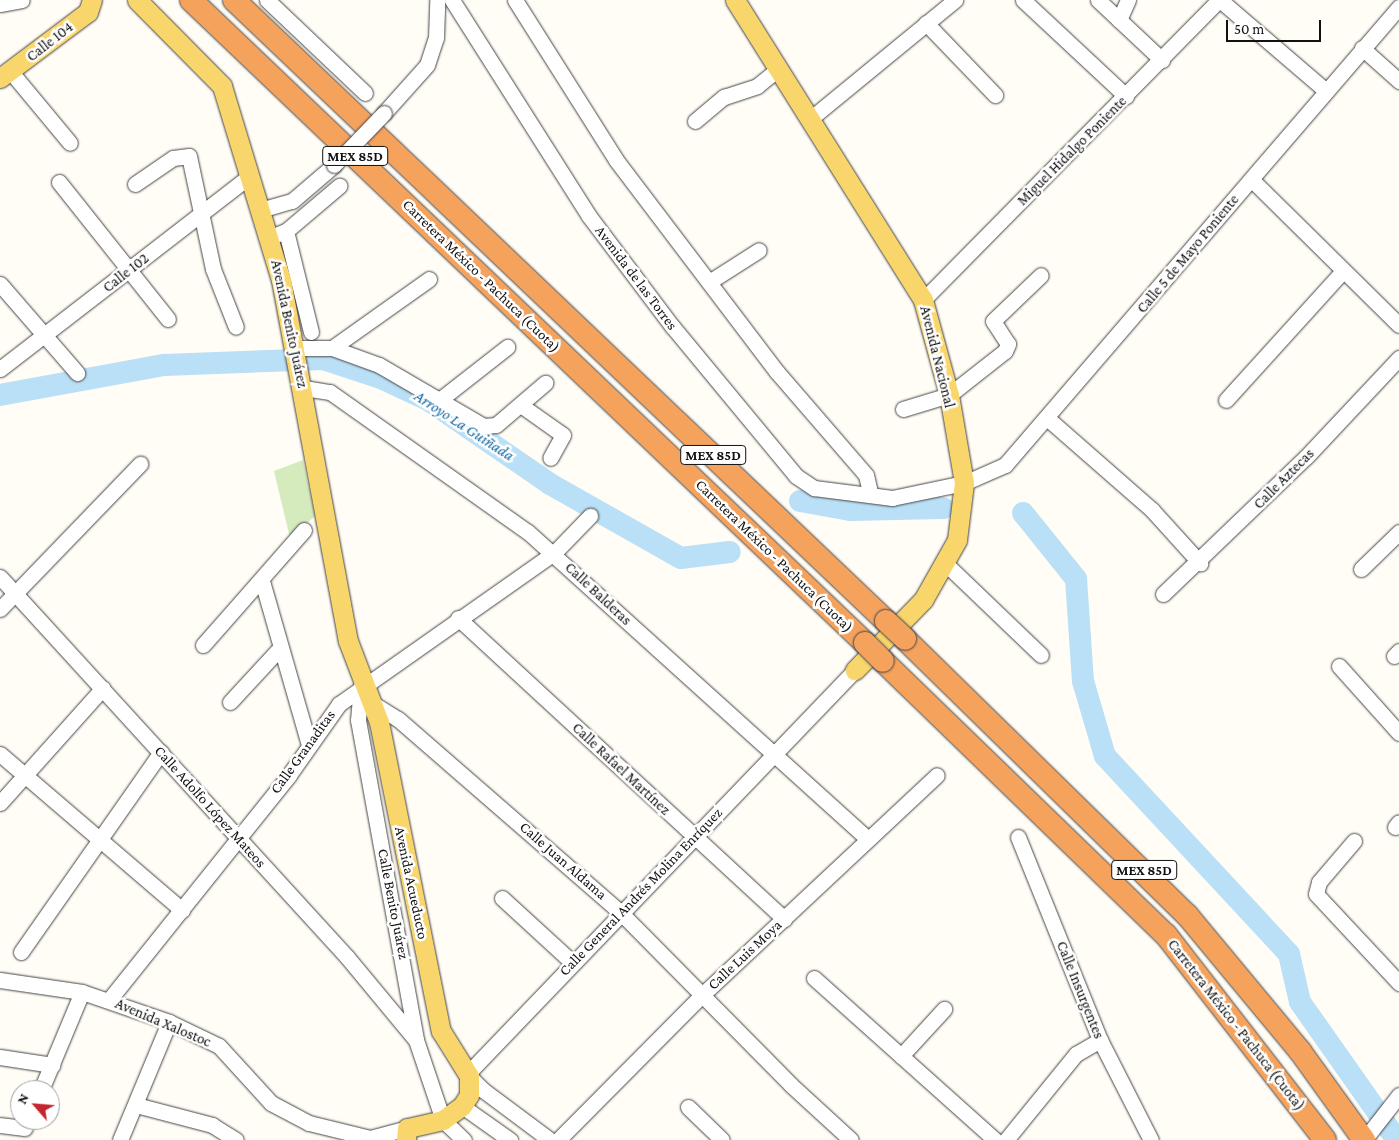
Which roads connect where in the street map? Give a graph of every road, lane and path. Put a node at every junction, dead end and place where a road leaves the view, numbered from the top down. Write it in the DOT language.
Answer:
graph roads {
  1 [pos="22,0"];
  2 [pos="92,0"];
  3 [pos="137,0"];
  4 [pos="191,0"];
  5 [pos="234,0"];
  6 [pos="268,0"];
  7 [pos="437,0"];
  8 [pos="452,0"];
  9 [pos="515,0"];
  10 [pos="735,0"];
  11 [pos="955,0"];
  12 [pos="1023,0"];
  13 [pos="1098,0"];
  14 [pos="1128,0"];
  15 [pos="1219,0"];
  16 [pos="0,4"];
  17 [pos="286,4"];
  18 [pos="1399,7"];
  19 [pos="1119,20"];
  20 [pos="926,23"];
  21 [pos="1362,48"];
  22 [pos="1162,60"];
  23 [pos="778,69"];
  24 [pos="5,75"];
  25 [pos="1399,81"];
  26 [pos="1326,90"];
  27 [pos="364,93"];
  28 [pos="995,95"];
  29 [pos="1126,96"];
  30 [pos="810,119"];
  31 [pos="695,121"];
  32 [pos="70,143"];
  33 [pos="250,176"];
  34 [pos="1251,179"];
  35 [pos="59,182"];
  36 [pos="135,184"];
  37 [pos="339,186"];
  38 [pos="260,210"];
  39 [pos="202,214"];
  40 [pos="278,233"];
  41 [pos="760,250"];
  42 [pos="1343,272"];
  43 [pos="127,273"];
  44 [pos="1041,275"];
  45 [pos="429,279"];
  46 [pos="709,282"];
  47 [pos="0,284"];
  48 [pos="923,300"];
  49 [pos="168,319"];
  50 [pos="1399,325"];
  51 [pos="236,327"];
  52 [pos="311,332"];
  53 [pos="45,335"];
  54 [pos="507,347"];
  55 [pos="332,348"];
  56 [pos="298,350"];
  57 [pos="1399,358"];
  58 [pos="0,369"];
  59 [pos="77,373"];
  60 [pos="303,382"];
  61 [pos="545,383"];
  62 [pos="949,396"];
  63 [pos="442,398"];
  64 [pos="1226,400"];
  65 [pos="522,406"];
  66 [pos="903,409"];
  67 [pos="1047,418"];
  68 [pos="550,458"];
  69 [pos="140,464"];
  70 [pos="964,483"];
  71 [pos="870,493"];
  72 [pos="590,516"];
  73 [pos="304,530"];
  74 [pos="1399,532"];
  75 [pos="554,553"];
  76 [pos="1200,563"];
  77 [pos="947,565"];
  78 [pos="1361,569"];
  79 [pos="0,577"];
  80 [pos="262,582"];
  81 [pos="15,594"];
  82 [pos="1163,594"];
  83 [pos="0,609"];
  84 [pos="458,618"];
  85 [pos="203,646"];
  86 [pos="280,648"];
  87 [pos="1041,654"];
  88 [pos="1339,666"];
  89 [pos="855,670"];
  90 [pos="103,688"];
  91 [pos="365,693"];
  92 [pos="230,702"];
  93 [pos="1399,733"];
  94 [pos="309,745"];
  95 [pos="161,752"];
  96 [pos="0,754"];
  97 [pos="773,754"];
  98 [pos="937,774"];
  99 [pos="24,775"];
  100 [pos="0,803"];
  101 [pos="694,836"];
  102 [pos="238,837"];
  103 [pos="1018,837"];
  104 [pos="867,838"];
  105 [pos="98,839"];
  106 [pos="1354,840"];
  107 [pos="502,898"];
  108 [pos="182,910"];
  109 [pos="620,912"];
  110 [pos="784,919"];
  111 [pos="22,952"];
  112 [pos="573,963"];
  113 [pos="814,978"];
  114 [pos="0,980"];
  115 [pos="1399,983"];
  116 [pos="82,992"];
  117 [pos="703,994"];
  118 [pos="108,1000"];
  119 [pos="944,1009"];
  120 [pos="169,1022"];
  121 [pos="416,1040"];
  122 [pos="1100,1040"];
  123 [pos="901,1056"];
  124 [pos="0,1057"];
  125 [pos="52,1065"];
  126 [pos="470,1076"];
  127 [pos="45,1080"];
  128 [pos="1399,1095"];
  129 [pos="136,1105"];
  130 [pos="462,1106"];
  131 [pos="688,1107"];
  132 [pos="443,1120"];
  133 [pos="1365,1131"];
  134 [pos="406,1134"];
  135 [pos="351,1137"];
  136 [pos="120,1140"];
  137 [pos="236,1140"];
  138 [pos="464,1140"];
  139 [pos="510,1140"];
  140 [pos="550,1140"];
  141 [pos="558,1140"];
  142 [pos="722,1140"];
  143 [pos="851,1140"];
  144 [pos="995,1140"];
  145 [pos="1006,1140"];
  146 [pos="1150,1140"];
  147 [pos="1325,1140"];
  1 -- 16 [label="street"];
  2 -- 24 [label="main road, Calle 104"];
  3 -- 33 [label="main road, Avenida Benito Juárez"];
  4 -- 147 [label="highway, Carretera México - Pachuca (Cuota) / MEX 85D, bridge"];
  5 -- 133 [label="highway, Carretera México - Pachuca (Cuota) / MEX 85D, bridge"];
  6 -- 17 [label="street"];
  7 -- 38 [label="street, bridge"];
  8 -- 71 [label="street, Avenida de las Torres"];
  9 -- 46 [label="street"];
  10 -- 23 [label="main road, Avenida Nacional"];
  11 -- 20 [label="street"];
  12 -- 29 [label="street"];
  13 -- 19 [label="street"];
  14 -- 19 [label="street"];
  15 -- 22 [label="street, Miguel Hidalgo Poniente"];
  15 -- 26 [label="street"];
  17 -- 27 [label="street"];
  18 -- 21 [label="street, Calle 5 de Mayo Poniente"];
  19 -- 22 [label="street"];
  20 -- 28 [label="street"];
  20 -- 30 [label="street"];
  21 -- 25 [label="street"];
  21 -- 26 [label="street, Calle 5 de Mayo Poniente"];
  22 -- 29 [label="street, Miguel Hidalgo Poniente"];
  23 -- 30 [label="main road, Avenida Nacional"];
  23 -- 31 [label="street"];
  24 -- 32 [label="street"];
  26 -- 34 [label="street, Calle 5 de Mayo Poniente"];
  29 -- 48 [label="street, Miguel Hidalgo Poniente"];
  30 -- 48 [label="main road, Avenida Nacional"];
  33 -- 38 [label="main road, Avenida Benito Juárez"];
  33 -- 39 [label="street, Calle 102"];
  34 -- 42 [label="street"];
  34 -- 67 [label="street, Calle 5 de Mayo Poniente"];
  35 -- 43 [label="street"];
  36 -- 39 [label="street"];
  37 -- 40 [label="street"];
  38 -- 40 [label="main road, Avenida Benito Juárez"];
  39 -- 43 [label="street, Calle 102"];
  39 -- 51 [label="street"];
  40 -- 52 [label="street"];
  40 -- 56 [label="main road, Avenida Benito Juárez"];
  41 -- 46 [label="street"];
  42 -- 50 [label="street"];
  42 -- 64 [label="street"];
  43 -- 49 [label="street"];
  43 -- 53 [label="street, Calle 102"];
  44 -- 62 [label="street"];
  45 -- 55 [label="street"];
  46 -- 71 [label="street"];
  47 -- 53 [label="street"];
  48 -- 62 [label="main road, Avenida Nacional"];
  53 -- 58 [label="street, Calle 102"];
  53 -- 59 [label="street"];
  54 -- 63 [label="street"];
  55 -- 56 [label="street"];
  55 -- 63 [label="street"];
  56 -- 60 [label="main road, Avenida Benito Juárez"];
  57 -- 76 [label="street, Calle Aztecas"];
  60 -- 75 [label="street, Calle Balderas"];
  60 -- 91 [label="main road, Avenida Benito Juárez"];
  61 -- 65 [label="street"];
  62 -- 66 [label="street"];
  62 -- 70 [label="main road, Avenida Nacional"];
  63 -- 65 [label="street"];
  65 -- 68 [label="street"];
  67 -- 70 [label="street, Calle 5 de Mayo Poniente"];
  67 -- 76 [label="street"];
  69 -- 81 [label="street"];
  70 -- 71 [label="street, Avenida de las Torres"];
  70 -- 77 [label="main road, Avenida Nacional"];
  72 -- 75 [label="street, Calle Granaditas"];
  73 -- 80 [label="street"];
  74 -- 78 [label="street"];
  75 -- 84 [label="street, Calle Granaditas"];
  75 -- 97 [label="street, Calle Balderas"];
  76 -- 82 [label="street, Calle Aztecas"];
  77 -- 87 [label="street"];
  77 -- 89 [label="main road, Avenida Nacional"];
  79 -- 81 [label="street, Calle Adolfo López Mateos"];
  80 -- 85 [label="street"];
  80 -- 86 [label="street"];
  81 -- 83 [label="street"];
  81 -- 90 [label="street, Calle Adolfo López Mateos"];
  84 -- 91 [label="street, Calle Granaditas"];
  84 -- 101 [label="street, Calle Rafael Martínez"];
  86 -- 92 [label="street"];
  86 -- 94 [label="street"];
  88 -- 93 [label="street"];
  89 -- 97 [label="street, Calle General Andrés Molina Enríquez"];
  90 -- 95 [label="street, Calle Adolfo López Mateos"];
  90 -- 99 [label="street"];
  91 -- 94 [label="street, Calle Granaditas"];
  91 -- 109 [label="street, Calle Juan Aldama"];
  91 -- 121 [label="street, Calle Benito Juárez"];
  91 -- 126 [label="main road, Avenida Acueducto"];
  94 -- 102 [label="street, Calle Granaditas"];
  95 -- 102 [label="street, Calle Adolfo López Mateos"];
  95 -- 105 [label="street"];
  96 -- 99 [label="street"];
  97 -- 101 [label="street, Calle General Andrés Molina Enríquez"];
  97 -- 104 [label="street, Calle Balderas"];
  98 -- 104 [label="street, Calle Luis Moya"];
  99 -- 100 [label="street"];
  99 -- 105 [label="street"];
  101 -- 109 [label="street, Calle General Andrés Molina Enríquez"];
  101 -- 110 [label="street, Calle Rafael Martínez"];
  102 -- 108 [label="street, Calle Granaditas"];
  102 -- 121 [label="street, Calle Adolfo López Mateos"];
  103 -- 122 [label="street, Calle Insurgentes"];
  104 -- 110 [label="street, Calle Luis Moya"];
  105 -- 108 [label="street"];
  105 -- 111 [label="street"];
  106 -- 115 [label="street"];
  107 -- 112 [label="street"];
  108 -- 118 [label="street, Calle Granaditas"];
  109 -- 112 [label="street, Calle General Andrés Molina Enríquez"];
  109 -- 117 [label="street, Calle Juan Aldama"];
  110 -- 117 [label="street, Calle Luis Moya"];
  112 -- 126 [label="street, Calle General Andrés Molina Enríquez"];
  113 -- 123 [label="street"];
  114 -- 116 [label="street, Avenida Xalostoc"];
  116 -- 118 [label="street, Avenida Xalostoc"];
  116 -- 125 [label="street"];
  117 -- 141 [label="street, Calle Luis Moya"];
  117 -- 143 [label="street, Calle Juan Aldama"];
  118 -- 120 [label="street, Avenida Xalostoc"];
  119 -- 123 [label="street"];
  120 -- 129 [label="street"];
  120 -- 135 [label="street, Avenida Xalostoc"];
  121 -- 132 [label="street, Calle Benito Juárez"];
  122 -- 145 [label="street"];
  122 -- 146 [label="street, Calle Insurgentes"];
  123 -- 144 [label="street"];
  124 -- 125 [label="street"];
  125 -- 127 [label="street"];
  126 -- 130 [label="main road, Calle General Andrés Molina Enríquez"];
  126 -- 140 [label="street"];
  128 -- 133 [label="street"];
  129 -- 136 [label="street"];
  129 -- 137 [label="street"];
  130 -- 132 [label="main road"];
  130 -- 139 [label="street"];
  131 -- 142 [label="street"];
  132 -- 134 [label="main road, Avenida Xalostoc"];
  132 -- 138 [label="street"];
  134 -- 135 [label="street, Avenida Xalostoc"];
}
